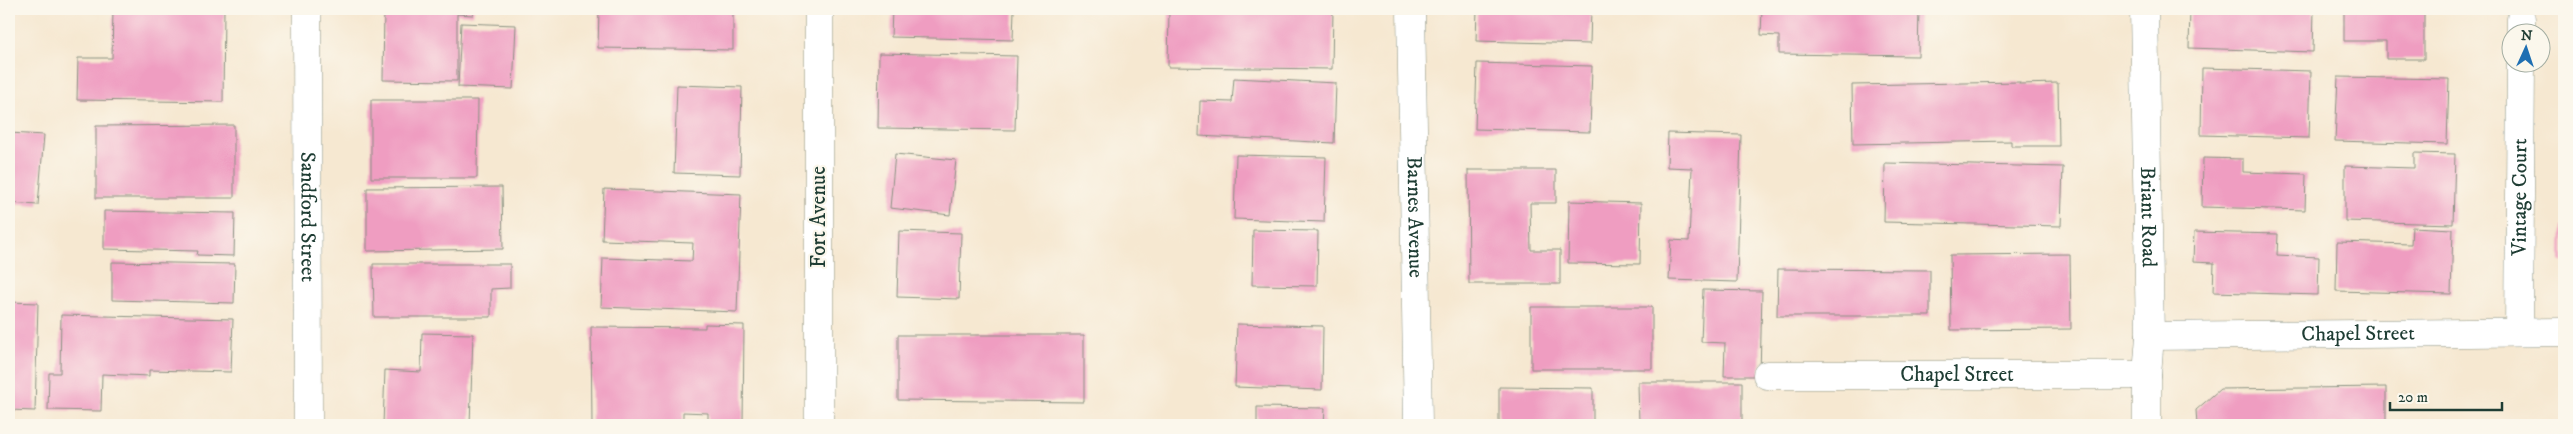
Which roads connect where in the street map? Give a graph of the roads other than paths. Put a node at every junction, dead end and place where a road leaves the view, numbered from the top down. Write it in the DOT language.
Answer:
graph roads {
  1 [pos="307,9"];
  2 [pos="819,9"];
  3 [pos="1412,9"];
  4 [pos="2144,9"];
  5 [pos="2520,72"];
  6 [pos="2519,332"];
  7 [pos="2564,332"];
  8 [pos="2150,336"];
  9 [pos="1767,375"];
  10 [pos="2147,375"];
  11 [pos="308,425"];
  12 [pos="819,425"];
  13 [pos="1418,425"];
  14 [pos="2147,425"];
  1 -- 11 [label="street, Sandford Street"];
  2 -- 12 [label="street, Fort Avenue"];
  3 -- 13 [label="street, Barnes Avenue"];
  4 -- 8 [label="street, Briant Road"];
  5 -- 6 [label="street, Vintage Court"];
  6 -- 7 [label="street, Chapel Street"];
  6 -- 8 [label="street, Chapel Street"];
  8 -- 10 [label="street, Briant Road"];
  9 -- 10 [label="street, Chapel Street"];
  10 -- 14 [label="street, Briant Road"];
}
